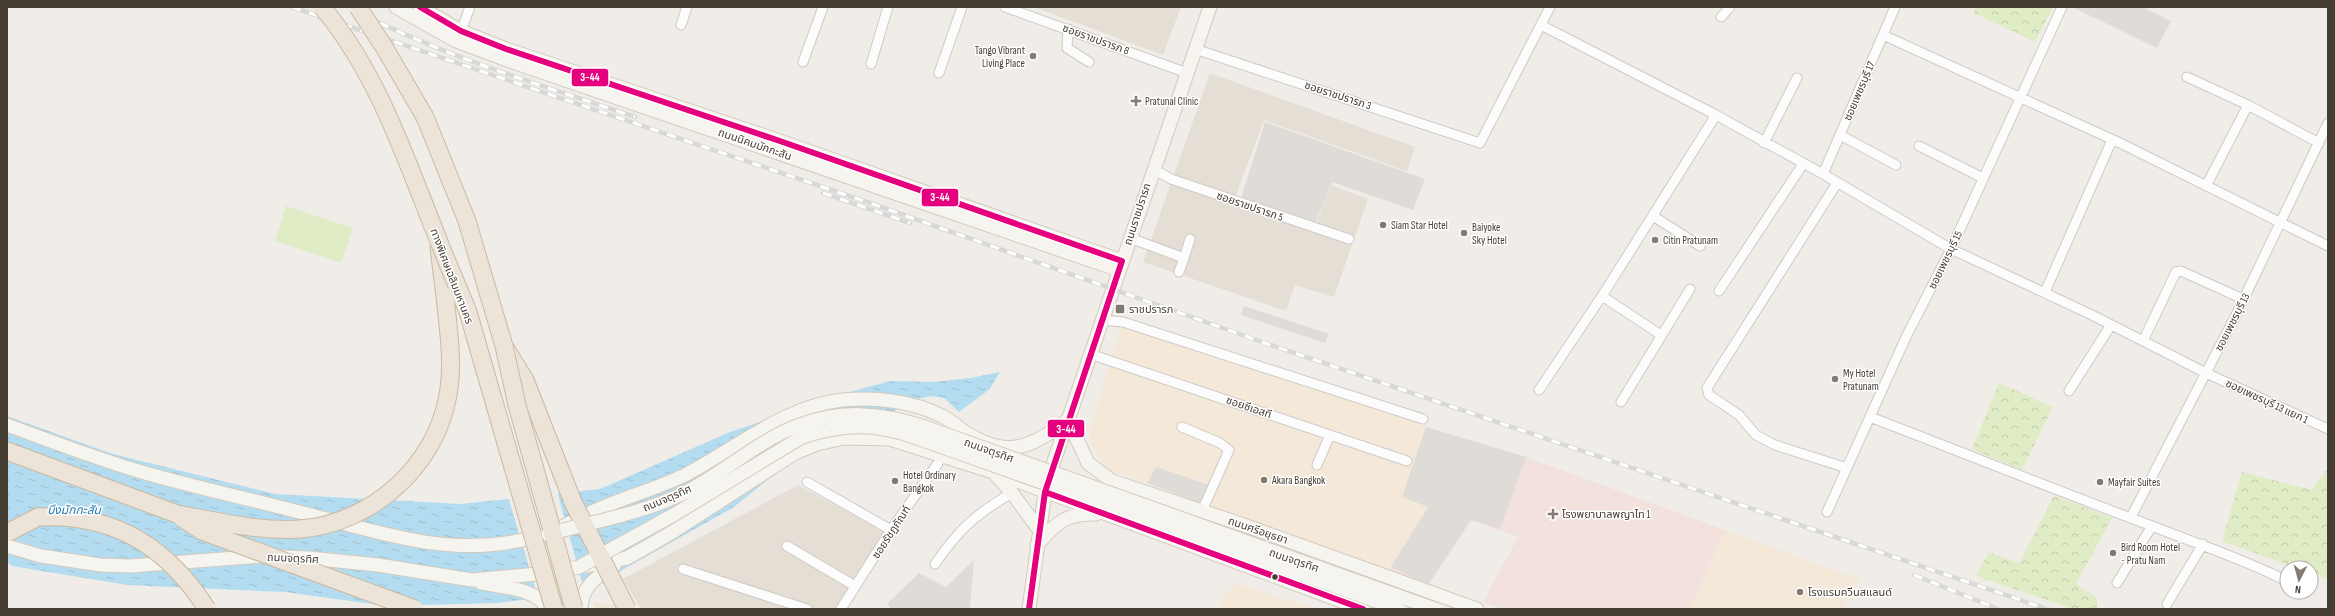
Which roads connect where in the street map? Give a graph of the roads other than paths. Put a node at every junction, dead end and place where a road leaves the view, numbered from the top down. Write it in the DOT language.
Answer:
graph roads {
  1 [pos="322,7"];
  2 [pos="358,7"];
  3 [pos="396,7"];
  4 [pos="420,7"];
  5 [pos="470,7"];
  6 [pos="687,7"];
  7 [pos="823,7"];
  8 [pos="888,7"];
  9 [pos="962,7"];
  10 [pos="1005,7"];
  11 [pos="1210,7"];
  12 [pos="1550,7"];
  13 [pos="1730,7"];
  14 [pos="1895,7"];
  15 [pos="2062,7"];
  16 [pos="1721,17"];
  17 [pos="681,25"];
  18 [pos="1541,25"];
  19 [pos="1068,29"];
  20 [pos="461,31"];
  21 [pos="1883,35"];
  22 [pos="1195,48"];
  23 [pos="803,62"];
  24 [pos="1089,62"];
  25 [pos="871,64"];
  26 [pos="1187,72"];
  27 [pos="939,73"];
  28 [pos="2187,77"];
  29 [pos="1797,78"];
  30 [pos="2020,97"];
  31 [pos="2248,105"];
  32 [pos="1716,116"];
  33 [pos="2328,123"];
  34 [pos="1840,135"];
  35 [pos="2112,140"];
  36 [pos="1764,143"];
  37 [pos="2319,143"];
  38 [pos="1919,146"];
  39 [pos="1803,164"];
  40 [pos="1896,165"];
  41 [pos="1152,169"];
  42 [pos="1823,174"];
  43 [pos="1983,178"];
  44 [pos="1837,183"];
  45 [pos="2206,186"];
  46 [pos="1653,216"];
  47 [pos="2280,223"];
  48 [pos="1130,238"];
  49 [pos="438,239"];
  50 [pos="1190,239"];
  51 [pos="1349,239"];
  52 [pos="1700,246"];
  53 [pos="2328,246"];
  54 [pos="1951,249"];
  55 [pos="1184,258"];
  56 [pos="1120,266"];
  57 [pos="1179,272"];
  58 [pos="1690,289"];
  59 [pos="1719,291"];
  60 [pos="2045,292"];
  61 [pos="1602,296"];
  62 [pos="2243,299"];
  63 [pos="1102,320"];
  64 [pos="2111,325"];
  65 [pos="1661,335"];
  66 [pos="2143,341"];
  67 [pos="504,346"];
  68 [pos="1090,354"];
  69 [pos="2206,373"];
  70 [pos="1539,390"];
  71 [pos="2068,391"];
  72 [pos="1621,402"];
  73 [pos="916,407"];
  74 [pos="1870,417"];
  75 [pos="1423,419"];
  76 [pos="1068,420"];
  77 [pos="7,425"];
  78 [pos="1182,427"];
  79 [pos="2328,429"];
  80 [pos="1330,434"];
  81 [pos="916,448"];
  82 [pos="7,452"];
  83 [pos="943,456"];
  84 [pos="1407,461"];
  85 [pos="1317,465"];
  86 [pos="1847,468"];
  87 [pos="993,472"];
  88 [pos="807,482"];
  89 [pos="1045,492"];
  90 [pos="1012,493"];
  91 [pos="1197,509"];
  92 [pos="1827,512"];
  93 [pos="177,514"];
  94 [pos="1106,514"];
  95 [pos="38,517"];
  96 [pos="2131,517"];
  97 [pos="7,521"];
  98 [pos="2152,526"];
  99 [pos="891,530"];
  100 [pos="1040,531"];
  101 [pos="7,533"];
  102 [pos="548,534"];
  103 [pos="1175,540"];
  104 [pos="2203,544"];
  105 [pos="1037,545"];
  106 [pos="7,546"];
  107 [pos="787,546"];
  108 [pos="627,558"];
  109 [pos="935,564"];
  110 [pos="579,567"];
  111 [pos="683,569"];
  112 [pos="2279,577"];
  113 [pos="472,580"];
  114 [pos="2117,583"];
  115 [pos="856,586"];
  116 [pos="2167,604"];
  117 [pos="207,609"];
  118 [pos="415,609"];
  119 [pos="548,609"];
  120 [pos="554,609"];
  121 [pos="574,609"];
  122 [pos="581,609"];
  123 [pos="627,609"];
  124 [pos="807,609"];
  125 [pos="841,609"];
  126 [pos="1029,609"];
  127 [pos="1363,609"];
  128 [pos="1399,609"];
  129 [pos="1435,609"];
  130 [pos="1477,609"];
  1 -- 49 [label="highway, ทางพิเศษเฉลิมมหานคร, bridge"];
  2 -- 67 [label="highway, bridge"];
  3 -- 56 [label="main road, ถนนนิคมมักกะสัน"];
  4 -- 20 [label="main road, ถนนนิคมมักกะสัน"];
  5 -- 20 [label="street"];
  6 -- 17 [label="street"];
  7 -- 23 [label="street"];
  8 -- 25 [label="street"];
  9 -- 27 [label="street"];
  10 -- 19 [label="street, ซอยราชปรารภ 8"];
  11 -- 22 [label="main road, ถนนราชปรารภ"];
  12 -- 18 [label="street"];
  13 -- 16 [label="street"];
  14 -- 21 [label="street, ซอยเพชรบุรี 17"];
  15 -- 30 [label="street, ซอยเพชรบุรี 15"];
  18 -- 22 [label="street, ซอยราชปรารภ 3"];
  18 -- 32 [label="street, ซอยเพชรบุรี 13 แยก 1"];
  19 -- 24 [label="street"];
  19 -- 26 [label="street, ซอยราชปรารภ 8"];
  20 -- 56 [label="main road, ถนนนิคมมักกะสัน"];
  21 -- 30 [label="street"];
  21 -- 34 [label="street, ซอยเพชรบุรี 17"];
  22 -- 26 [label="main road, ถนนราชปรารภ"];
  26 -- 41 [label="main road, ถนนราชปรารภ"];
  28 -- 31 [label="street"];
  29 -- 36 [label="street"];
  30 -- 35 [label="street"];
  30 -- 43 [label="street, ซอยเพชรบุรี 15"];
  31 -- 37 [label="street"];
  31 -- 45 [label="street"];
  32 -- 36 [label="street, ซอยเพชรบุรี 13 แยก 1"];
  32 -- 46 [label="street"];
  33 -- 37 [label="street, ซอยเพชรบุรี 13"];
  34 -- 40 [label="street"];
  34 -- 42 [label="street, ซอยเพชรบุรี 17"];
  35 -- 45 [label="street"];
  35 -- 60 [label="street"];
  36 -- 39 [label="street, ซอยเพชรบุรี 13 แยก 1"];
  37 -- 47 [label="street, ซอยเพชรบุรี 13"];
  38 -- 43 [label="street"];
  39 -- 42 [label="street, ซอยเพชรบุรี 13 แยก 1"];
  39 -- 59 [label="street"];
  41 -- 48 [label="main road, ถนนราชปรารภ"];
  41 -- 51 [label="street, ซอยราชปรารภ 5"];
  42 -- 44 [label="street, ซอยเพชรบุรี 13 แยก 1"];
  43 -- 54 [label="street, ซอยเพชรบุรี 15"];
  44 -- 54 [label="street, ซอยเพชรบุรี 13 แยก 1"];
  44 -- 86 [label="street"];
  45 -- 47 [label="street"];
  46 -- 52 [label="street"];
  46 -- 61 [label="street"];
  47 -- 53 [label="street"];
  47 -- 62 [label="street, ซอยเพชรบุรี 13"];
  48 -- 55 [label="street"];
  48 -- 56 [label="main road, ถนนราชปรารภ"];
  49 -- 93 [label="highway, bridge"];
  49 -- 120 [label="highway, ทางพิเศษเฉลิมมหานคร, bridge"];
  50 -- 55 [label="street"];
  54 -- 60 [label="street, ซอยเพชรบุรี 13 แยก 1"];
  54 -- 74 [label="street, ซอยเพชรบุรี 15"];
  55 -- 57 [label="street"];
  56 -- 63 [label="main road, ถนนราชปรารภ"];
  58 -- 65 [label="street"];
  60 -- 64 [label="street, ซอยเพชรบุรี 13 แยก 1"];
  61 -- 65 [label="street"];
  61 -- 70 [label="street"];
  62 -- 66 [label="street"];
  62 -- 69 [label="street, ซอยเพชรบุรี 13"];
  63 -- 68 [label="main road, ถนนราชปรารภ"];
  63 -- 75 [label="street"];
  64 -- 66 [label="street, ซอยเพชรบุรี 13 แยก 1"];
  64 -- 71 [label="street"];
  65 -- 72 [label="street"];
  66 -- 69 [label="street, ซอยเพชรบุรี 13 แยก 1"];
  67 -- 121 [label="highway, bridge"];
  67 -- 123 [label="highway, bridge"];
  68 -- 76 [label="main road, ถนนราชปรารภ"];
  68 -- 80 [label="street, ซอยซีเอสที"];
  69 -- 79 [label="street, ซอยเพชรบุรี 13 แยก 1"];
  69 -- 96 [label="street, ซอยเพชรบุรี 13"];
  73 -- 76 [label="main road, ถนนจตุรทิศ"];
  73 -- 81 [label="main road"];
  73 -- 102 [label="main road, ถนนจตุรทิศ, bridge"];
  74 -- 86 [label="street, ซอยเพชรบุรี 15"];
  74 -- 96 [label="street"];
  76 -- 89 [label="main road, ถนนราชปรารภ"];
  76 -- 91 [label="main road, ถนนศรีอยุธยา"];
  77 -- 102 [label="main road, ถนนจตุรทิศ, bridge"];
  78 -- 91 [label="street"];
  80 -- 84 [label="street, ซอยซีเอสที"];
  80 -- 85 [label="street"];
  81 -- 83 [label="main road, ถนนจตุรทิศ"];
  81 -- 108 [label="main road, ถนนจตุรทิศ"];
  82 -- 93 [label="highway"];
  83 -- 87 [label="main road, ถนนจตุรทิศ"];
  83 -- 99 [label="street, ซอยรัชฎภัณฑ์"];
  86 -- 92 [label="street, ซอยเพชรบุรี 15"];
  87 -- 89 [label="main road, ถนนจตุรทิศ"];
  87 -- 90 [label="main road"];
  88 -- 99 [label="street"];
  89 -- 94 [label="main road"];
  89 -- 100 [label="main road, ถนนราชปรารภ"];
  90 -- 100 [label="main road"];
  90 -- 109 [label="street"];
  91 -- 103 [label="main road"];
  91 -- 130 [label="main road, ถนนศรีอยุธยา"];
  93 -- 118 [label="highway, bridge"];
  94 -- 103 [label="main road"];
  94 -- 105 [label="main road"];
  95 -- 97 [label="highway"];
  95 -- 101 [label="highway"];
  95 -- 117 [label="highway, bridge"];
  96 -- 98 [label="street"];
  98 -- 104 [label="street"];
  98 -- 114 [label="street"];
  99 -- 115 [label="street, ซอยรัชฎภัณฑ์"];
  100 -- 105 [label="main road, ถนนราชปรารภ"];
  102 -- 129 [label="main road, ถนนจตุรทิศ, bridge"];
  103 -- 127 [label="main road"];
  104 -- 112 [label="street"];
  104 -- 116 [label="street"];
  105 -- 126 [label="main road, ถนนราชปรารภ"];
  106 -- 113 [label="main road, ถนนจตุรทิศ, bridge"];
  107 -- 115 [label="street"];
  108 -- 110 [label="main road, ถนนจตุรทิศ, bridge"];
  108 -- 122 [label="main road"];
  110 -- 113 [label="main road, ถนนจตุรทิศ, bridge"];
  110 -- 128 [label="main road, ถนนจตุรทิศ, bridge"];
  111 -- 124 [label="street"];
  113 -- 119 [label="main road"];
  115 -- 125 [label="street, ซอยรัชฎภัณฑ์"];
}
